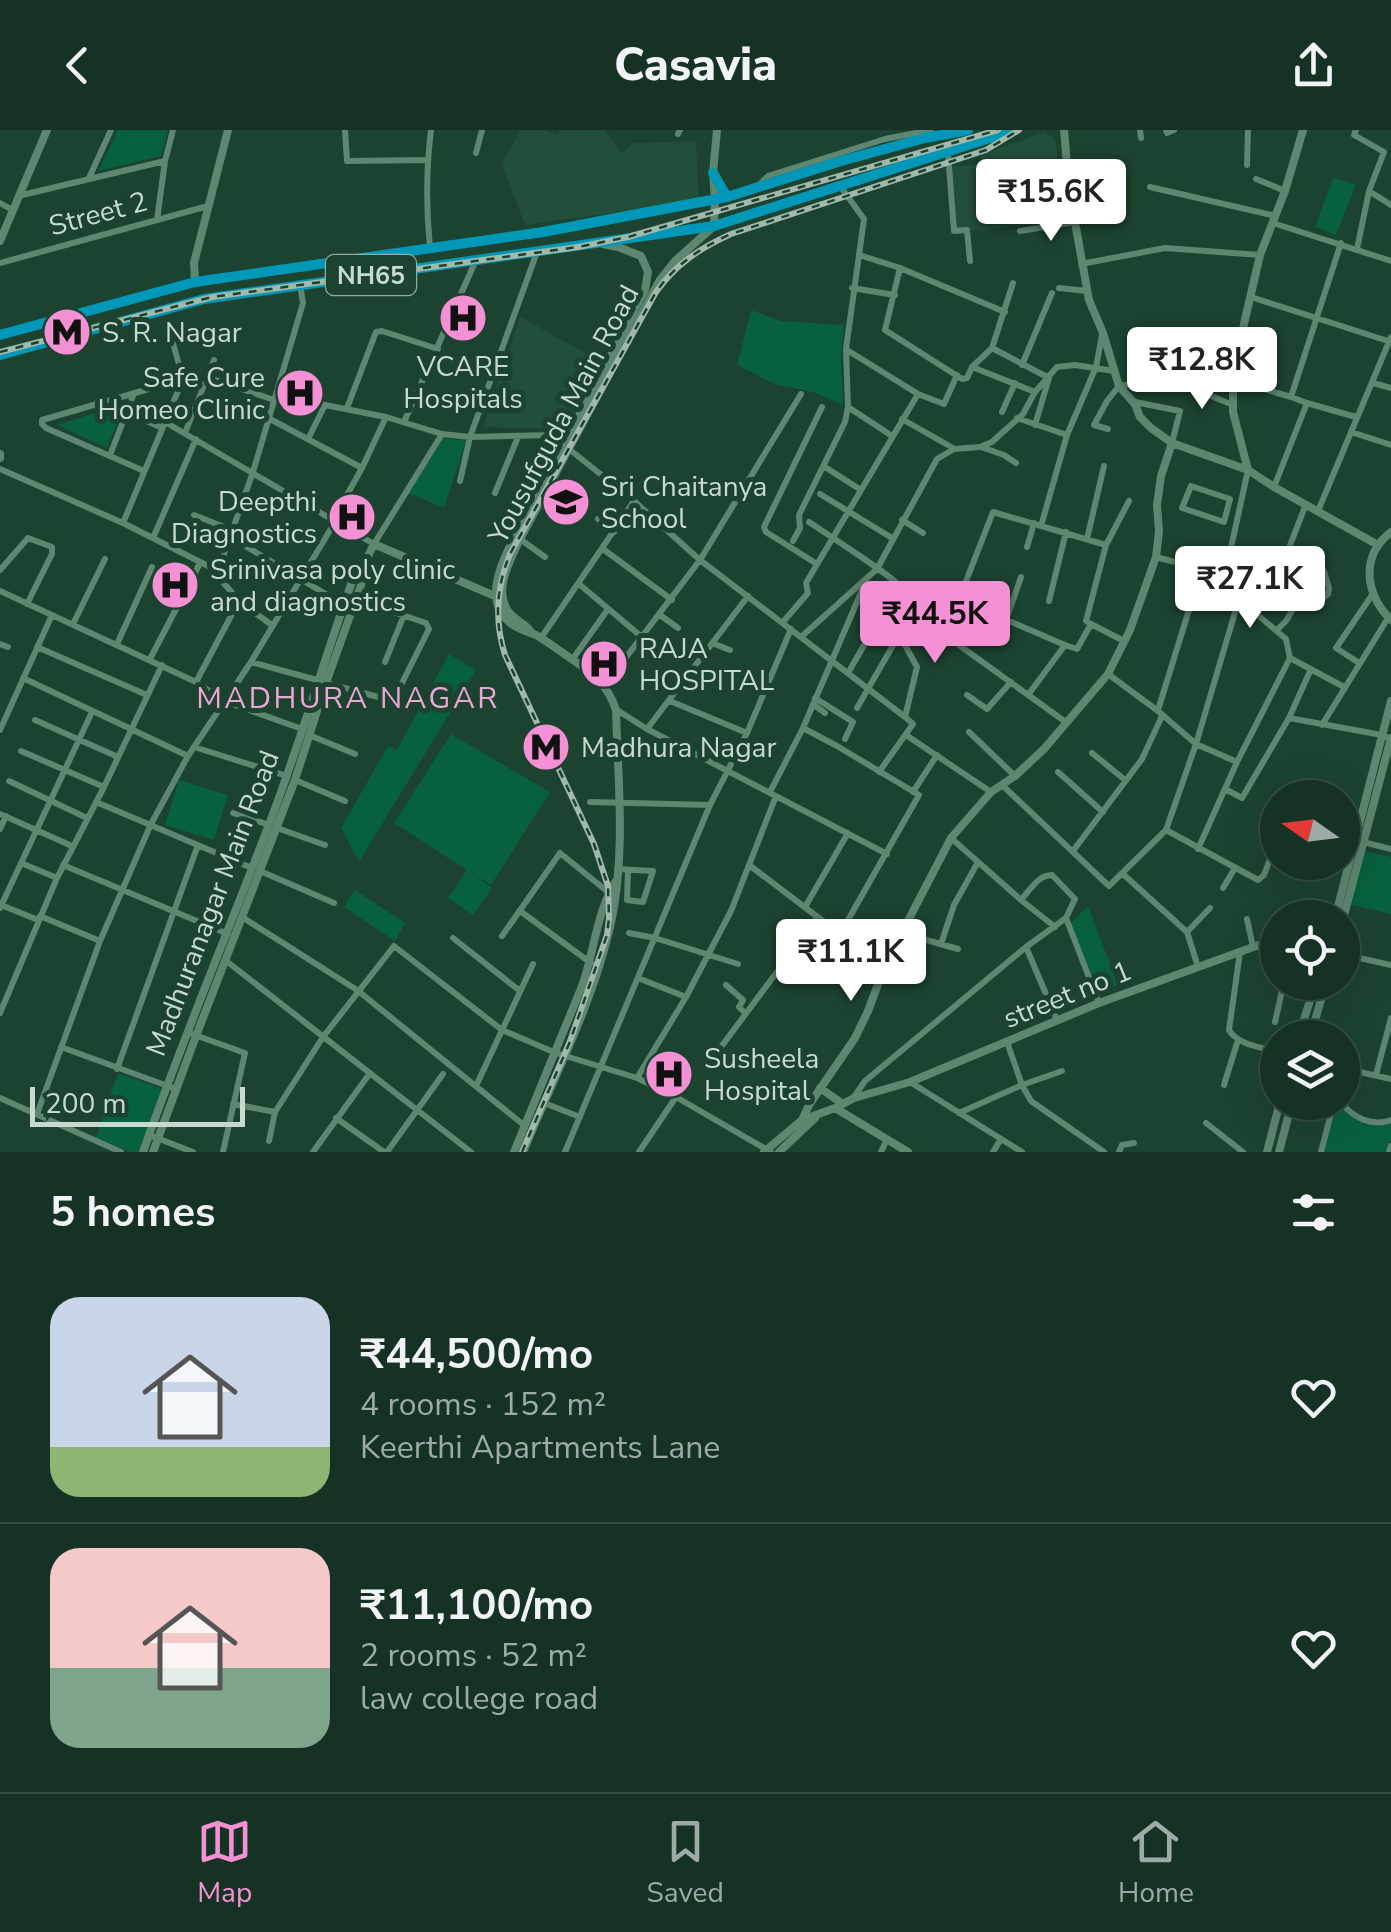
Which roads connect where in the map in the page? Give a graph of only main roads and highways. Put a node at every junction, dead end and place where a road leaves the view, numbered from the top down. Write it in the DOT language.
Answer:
graph roads {
  1 [pos="45,130"];
  2 [pos="228,130"];
  3 [pos="717,130"];
  4 [pos="968,130"];
  5 [pos="1015,130"];
  6 [pos="1064,130"];
  7 [pos="1303,130"];
  8 [pos="713,173"];
  9 [pos="770,184"];
  10 [pos="721,198"];
  11 [pos="779,205"];
  12 [pos="5,206"];
  13 [pos="714,226"];
  14 [pos="0,230"];
  15 [pos="0,241"];
  16 [pos="595,243"];
  17 [pos="195,282"];
  18 [pos="1,335"];
  19 [pos="0,355"];
  20 [pos="1172,443"];
  21 [pos="567,446"];
  22 [pos="1248,470"];
  23 [pos="1391,532"];
  24 [pos="1378,545"];
  25 [pos="366,560"];
  26 [pos="497,597"];
  27 [pos="1389,619"];
  28 [pos="537,636"];
  29 [pos="322,681"];
  30 [pos="1391,701"];
  31 [pos="1389,738"];
  32 [pos="1360,841"];
  33 [pos="256,869"];
  34 [pos="616,881"];
  35 [pos="230,935"];
  36 [pos="1260,944"];
  37 [pos="191,1034"];
  38 [pos="561,1054"];
  39 [pos="820,1088"];
  40 [pos="839,1106"];
  41 [pos="1276,1120"];
  42 [pos="1287,1120"];
  43 [pos="804,1124"];
  44 [pos="154,1137"];
  45 [pos="768,1151"];
  46 [pos="143,1152"];
  47 [pos="154,1152"];
  48 [pos="514,1152"];
  49 [pos="524,1152"];
  50 [pos="779,1152"];
  51 [pos="908,1152"];
  52 [pos="1268,1152"];
  53 [pos="1279,1152"];
  1 -- 12 [label="main road"];
  1 -- 15 [label="main road"];
  2 -- 17 [label="main road"];
  3 -- 8 [label="main road"];
  4 -- 9 [label="highway, NH65"];
  5 -- 11 [label="highway, NH65"];
  6 -- 20 [label="main road"];
  7 -- 22 [label="main road"];
  8 -- 10 [label="highway"];
  9 -- 10 [label="highway, NH65"];
  9 -- 11 [label="highway"];
  10 -- 13 [label="main road"];
  10 -- 17 [label="highway, NH65"];
  11 -- 13 [label="highway, NH65"];
  12 -- 14 [label="main road"];
  13 -- 16 [label="highway, NH65"];
  13 -- 21 [label="main road, Yousufguda Main Road"];
  16 -- 19 [label="highway, NH65"];
  16 -- 21 [label="main road, Yousufguda Main Road"];
  17 -- 18 [label="highway, NH65"];
  20 -- 22 [label="main road"];
  20 -- 39 [label="main road"];
  21 -- 26 [label="main road, Yousufguda Main Road"];
  21 -- 28 [label="main road, Yousufguda Main Road"];
  22 -- 24 [label="main road"];
  23 -- 24 [label="main road"];
  24 -- 27 [label="main road"];
  25 -- 26 [label="main road, Madhuranagar Main Road"];
  25 -- 29 [label="main road, Madhuranagar Main Road"];
  25 -- 29 [label="main road, Madhuranagar Main Road"];
  26 -- 28 [label="main road, Yousufguda Main Road"];
  28 -- 34 [label="main road, Yousufguda Main Road"];
  29 -- 33 [label="main road, Madhuranagar Main Road"];
  30 -- 31 [label="main road"];
  31 -- 32 [label="main road"];
  33 -- 35 [label="main road, Madhuranagar Main Road"];
  33 -- 35 [label="main road, Madhuranagar Main Road"];
  34 -- 38 [label="main road"];
  34 -- 38 [label="main road, Yousufguda Main Road"];
  35 -- 37 [label="main road, Madhuranagar Main Road"];
  35 -- 37 [label="main road, Madhuranagar Main Road"];
  36 -- 40 [label="main road, street no 1"];
  37 -- 44 [label="main road, Madhuranagar Main Road"];
  38 -- 48 [label="main road"];
  38 -- 49 [label="main road, Yousufguda Main Road"];
  39 -- 40 [label="main road"];
  39 -- 43 [label="main road"];
  40 -- 43 [label="main road, street no 1"];
  40 -- 51 [label="main road"];
  41 -- 52 [label="main road"];
  42 -- 53 [label="main road"];
  43 -- 45 [label="main road, street no 1"];
  43 -- 50 [label="main road, street no 1"];
  44 -- 46 [label="main road, Madhuranagar Main Road"];
  44 -- 47 [label="main road, Madhuranagar Main Road"];
}
